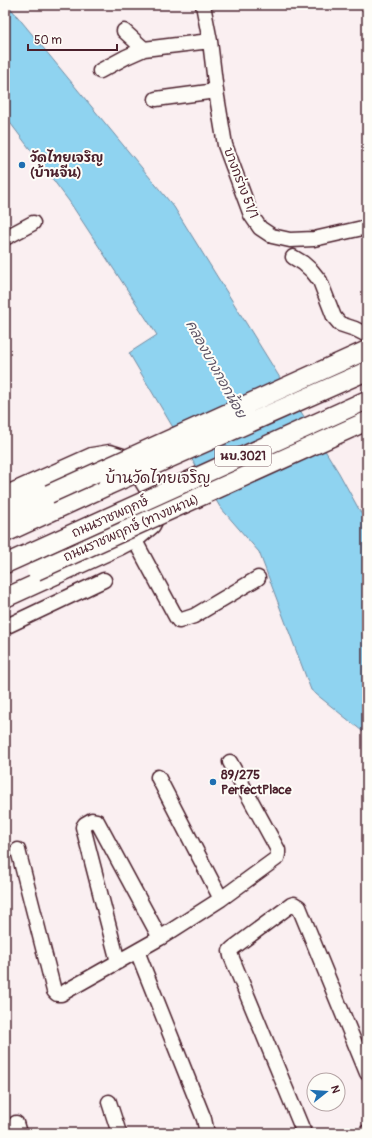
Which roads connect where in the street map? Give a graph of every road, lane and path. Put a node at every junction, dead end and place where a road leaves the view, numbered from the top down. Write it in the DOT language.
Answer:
graph roads {
  1 [pos="203,5"];
  2 [pos="124,31"];
  3 [pos="210,42"];
  4 [pos="144,49"];
  5 [pos="100,71"];
  6 [pos="216,91"];
  7 [pos="156,99"];
  8 [pos="33,223"];
  9 [pos="367,227"];
  10 [pos="5,238"];
  11 [pos="293,257"];
  12 [pos="367,335"];
  13 [pos="367,341"];
  14 [pos="367,350"];
  15 [pos="367,371"];
  16 [pos="367,380"];
  17 [pos="367,400"];
  18 [pos="367,420"];
  19 [pos="5,496"];
  20 [pos="5,514"];
  21 [pos="5,533"];
  22 [pos="134,539"];
  23 [pos="5,564"];
  24 [pos="258,578"];
  25 [pos="104,580"];
  26 [pos="5,585"];
  27 [pos="5,598"];
  28 [pos="5,627"];
  29 [pos="230,762"];
  30 [pos="158,777"];
  31 [pos="18,850"];
  32 [pos="221,899"];
  33 [pos="160,938"];
  34 [pos="139,955"];
  35 [pos="118,962"];
  36 [pos="367,1073"];
  37 [pos="109,1102"];
  38 [pos="119,1133"];
  39 [pos="207,1133"];
  40 [pos="304,1133"];
  1 -- 3 [label="street, บางกร่าง 51/1"];
  2 -- 4 [label="street"];
  3 -- 4 [label="street"];
  3 -- 6 [label="street, บางกร่าง 51/1"];
  4 -- 5 [label="street"];
  6 -- 7 [label="street"];
  6 -- 9 [label="street, บางกร่าง 51/1"];
  8 -- 10 [label="street"];
  11 -- 12 [label="street"];
  13 -- 16 [label="main road"];
  14 -- 20 [label="main road, bridge"];
  15 -- 21 [label="main road, นบ.3021, bridge"];
  17 -- 23 [label="main road, ถนนราชพฤกษ์ / นบ.3021, bridge"];
  18 -- 26 [label="main road, ถนนราชพฤกษ์ (ทางขนาน) / นบ.3021, bridge"];
  19 -- 22 [label="main road"];
  22 -- 24 [label="street"];
  22 -- 27 [label="main road"];
  25 -- 28 [label="street"];
  29 -- 32 [label="street"];
  30 -- 32 [label="street"];
  31 -- 35 [label="street"];
  32 -- 33 [label="street"];
  33 -- 34 [label="street"];
  33 -- 35 [label="street"];
  34 -- 35 [label="street"];
  34 -- 39 [label="street"];
  36 -- 40 [label="street"];
  37 -- 38 [label="street"];
}
